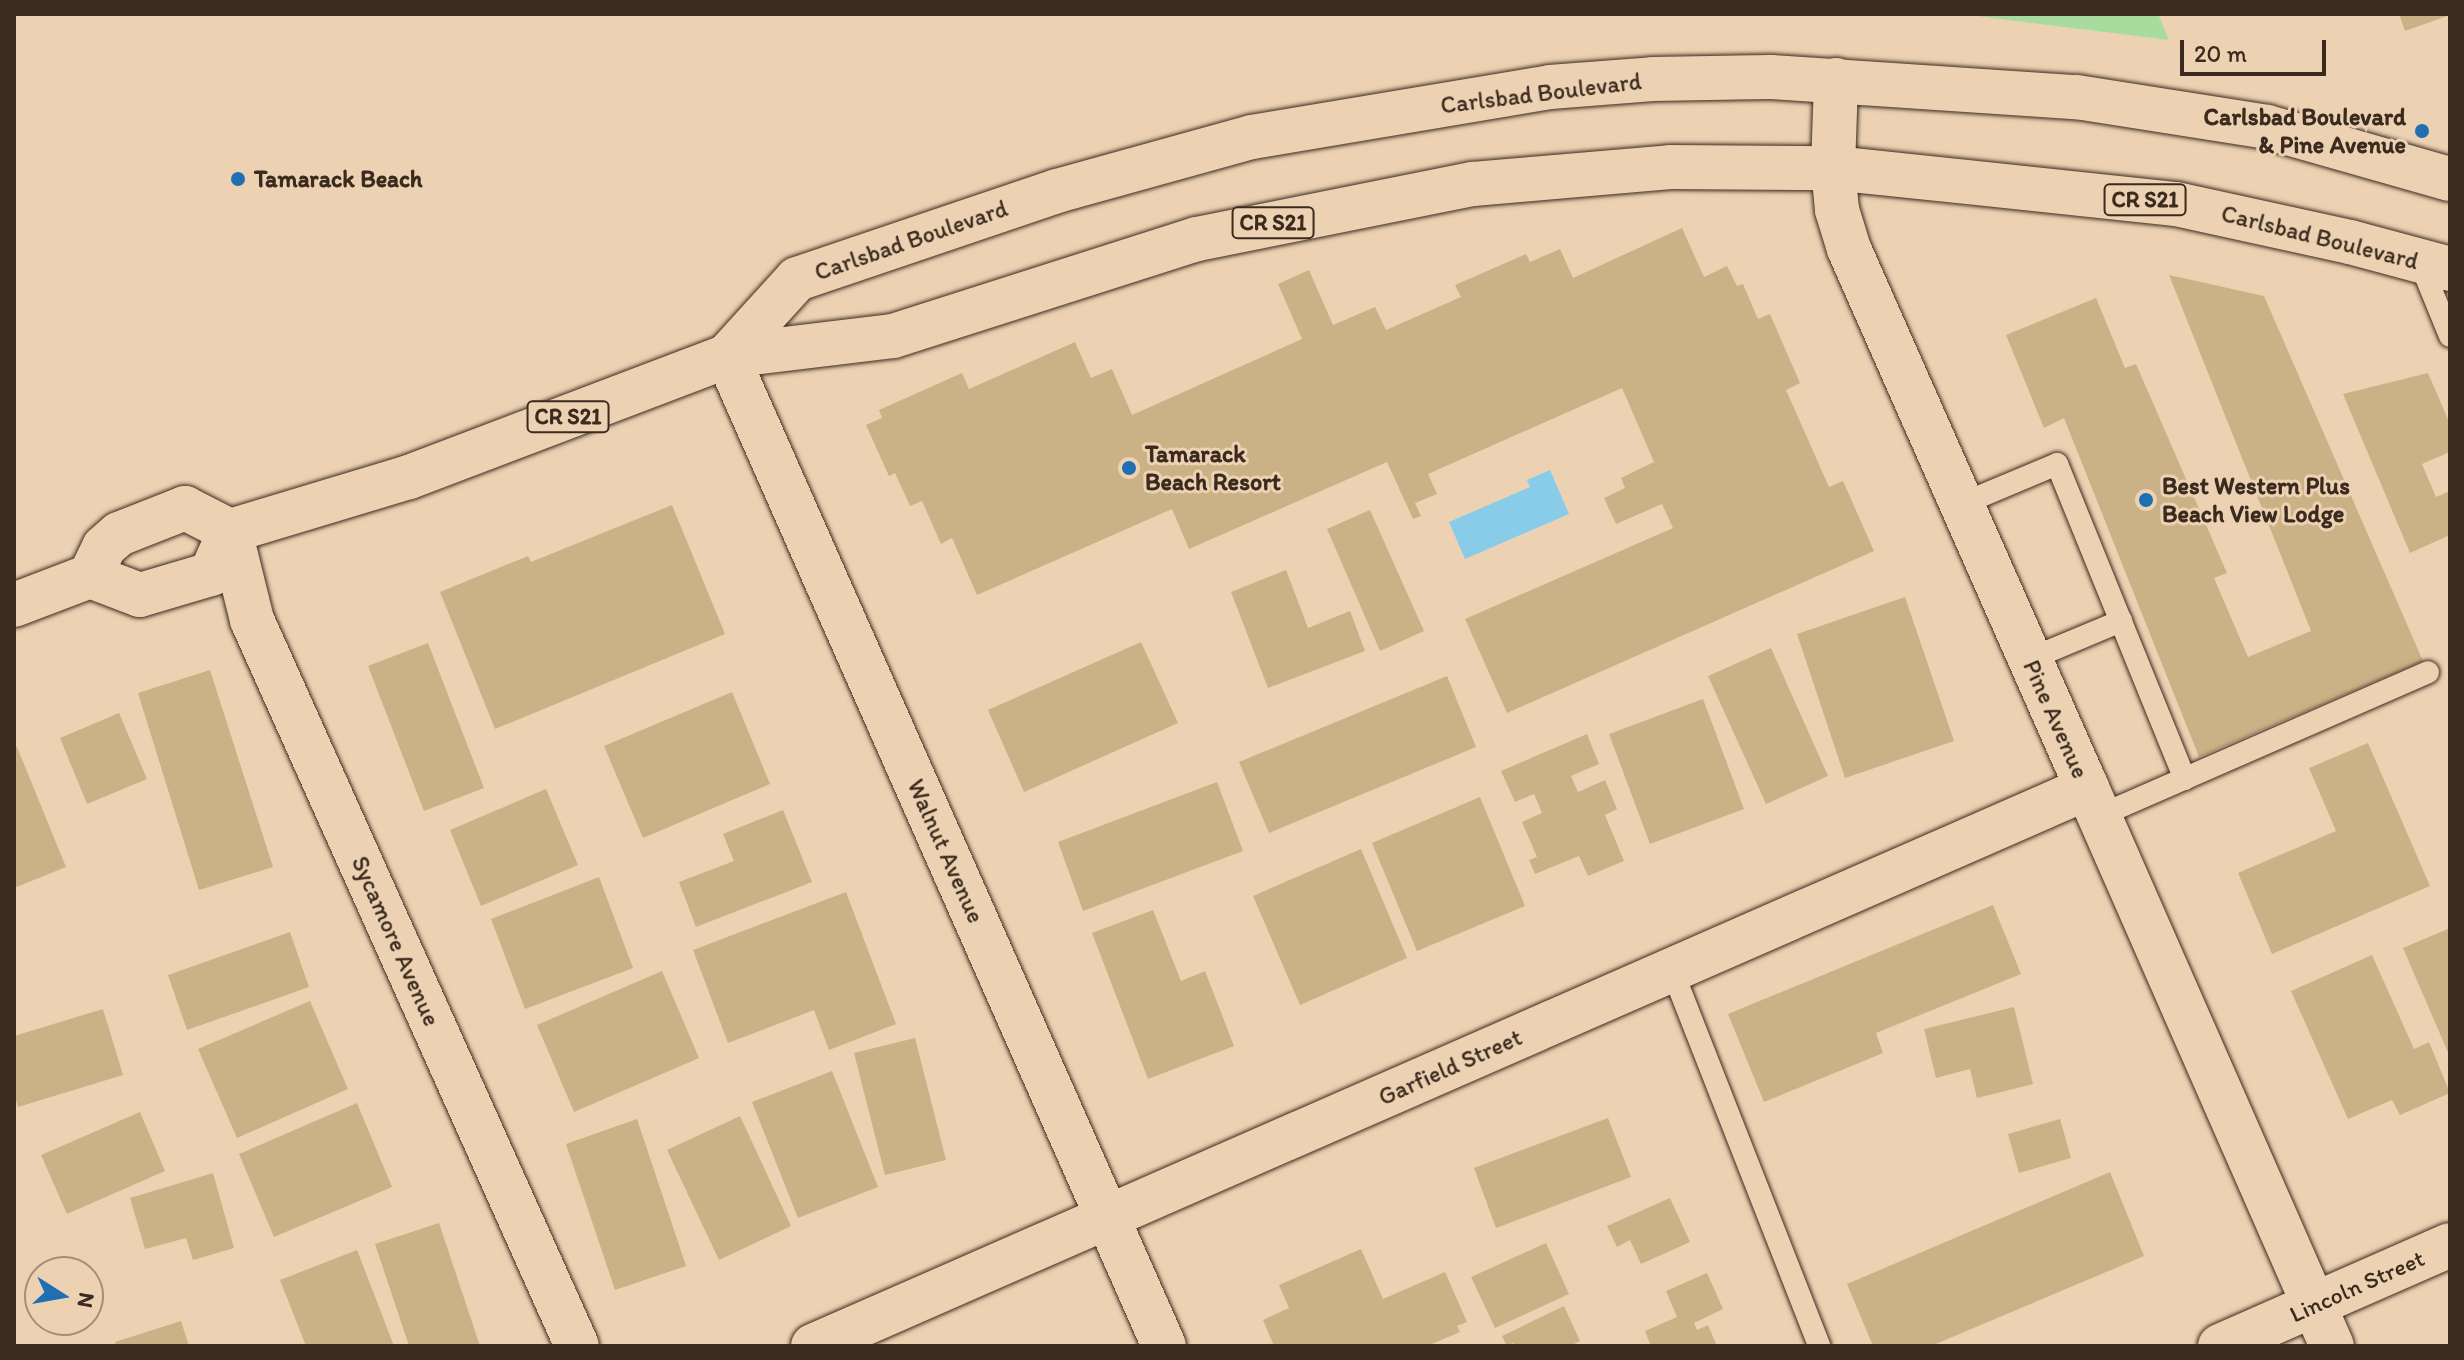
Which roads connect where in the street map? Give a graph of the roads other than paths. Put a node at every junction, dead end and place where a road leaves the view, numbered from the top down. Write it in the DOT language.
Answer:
graph roads {
  1 [pos="1836,80"];
  2 [pos="1833,168"];
  3 [pos="2450,179"];
  4 [pos="2435,265"];
  5 [pos="2450,336"];
  6 [pos="727,356"];
  7 [pos="1962,504"];
  8 [pos="230,531"];
  9 [pos="90,576"];
  10 [pos="14,605"];
  11 [pos="2121,621"];
  12 [pos="2030,659"];
  13 [pos="2428,672"];
  14 [pos="2185,779"];
  15 [pos="2093,802"];
  16 [pos="1672,970"];
  17 [pos="1107,1217"];
  18 [pos="2450,1245"];
  19 [pos="2314,1304"];
  20 [pos="577,1346"];
  21 [pos="813,1346"];
  22 [pos="1164,1346"];
  23 [pos="1819,1346"];
  24 [pos="2220,1346"];
  25 [pos="2332,1346"];
  1 -- 2 [label="street, Pine Avenue"];
  1 -- 3 [label="street, Carlsbad Boulevard / CR S21"];
  1 -- 6 [label="street, Carlsbad Boulevard / CR S21"];
  2 -- 4 [label="street, Carlsbad Boulevard / CR S21"];
  2 -- 6 [label="street, Carlsbad Boulevard / CR S21"];
  2 -- 7 [label="street, Pine Avenue"];
  4 -- 5 [label="lane"];
  6 -- 8 [label="street, Carlsbad Boulevard / CR S21"];
  6 -- 17 [label="street, Walnut Avenue"];
  7 -- 11 [label="lane"];
  7 -- 12 [label="street, Pine Avenue"];
  8 -- 9 [label="street"];
  8 -- 9 [label="street"];
  8 -- 20 [label="street, Sycamore Avenue"];
  9 -- 10 [label="street"];
  11 -- 12 [label="lane"];
  11 -- 14 [label="lane"];
  12 -- 15 [label="street, Pine Avenue"];
  13 -- 14 [label="lane"];
  14 -- 15 [label="lane"];
  15 -- 16 [label="street, Garfield Street"];
  15 -- 19 [label="street, Pine Avenue"];
  16 -- 17 [label="street, Garfield Street"];
  16 -- 23 [label="lane"];
  17 -- 21 [label="street, Garfield Street"];
  17 -- 22 [label="street, Walnut Avenue"];
  18 -- 19 [label="street, Lincoln Street"];
  19 -- 24 [label="street, Lincoln Street"];
  19 -- 25 [label="street, Pine Avenue"];
}
